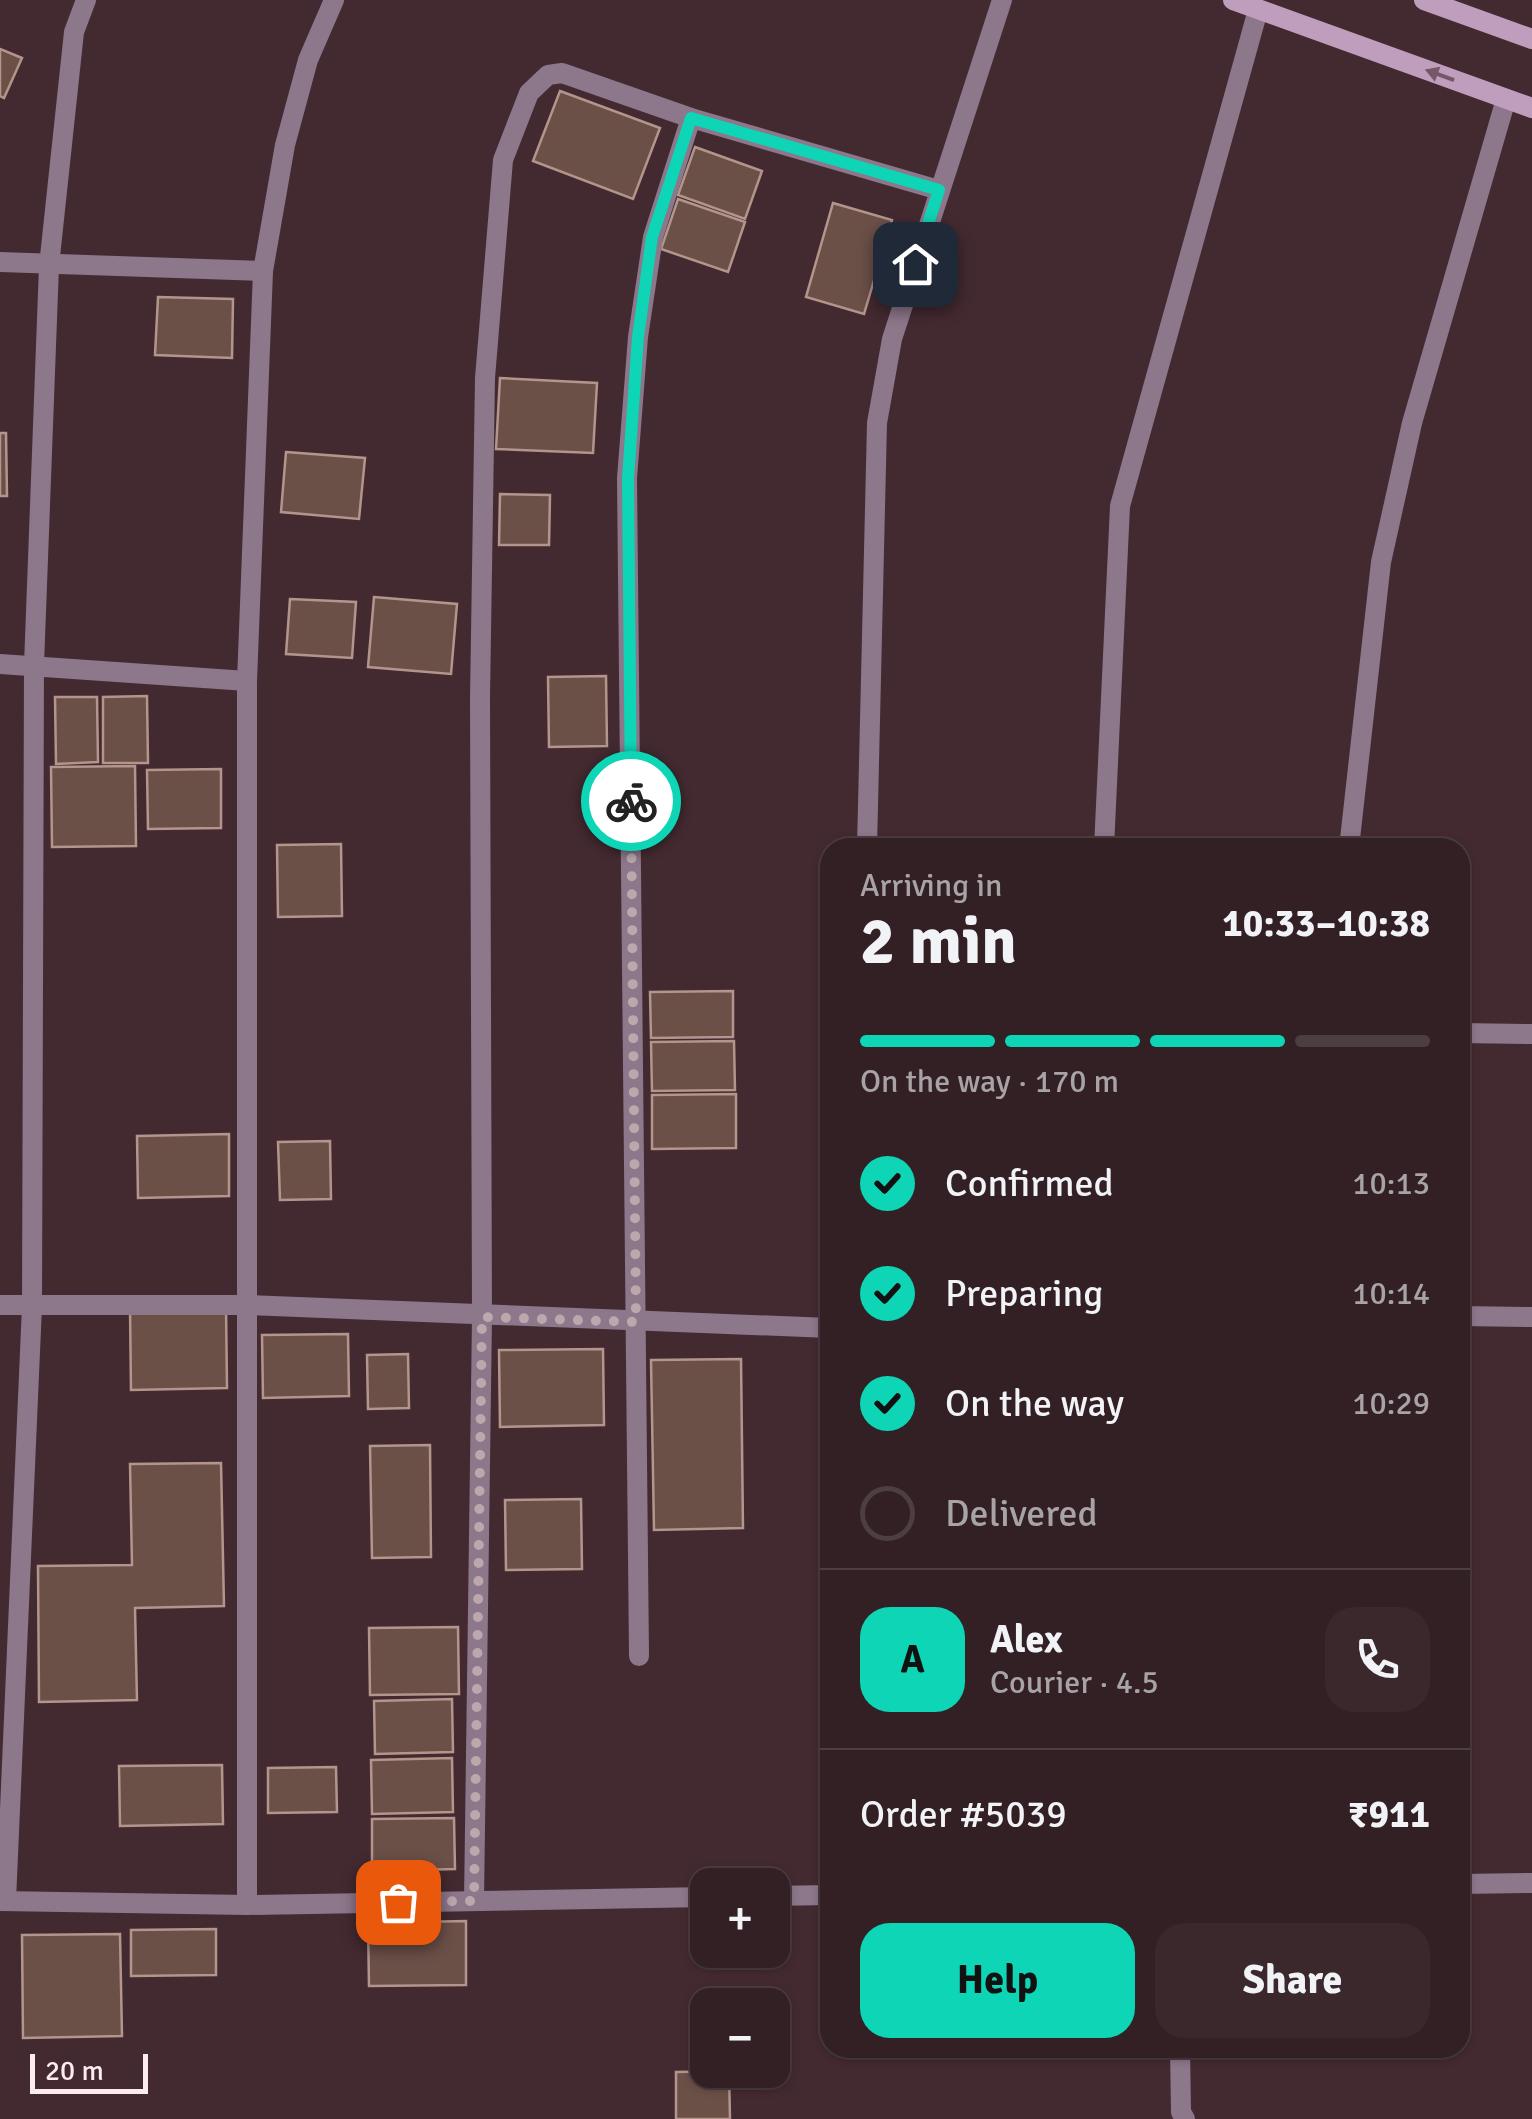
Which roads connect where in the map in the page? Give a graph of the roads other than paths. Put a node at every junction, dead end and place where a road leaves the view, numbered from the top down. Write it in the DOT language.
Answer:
graph roads {
  1 [pos="86,0"];
  2 [pos="334,0"];
  3 [pos="1002,0"];
  4 [pos="1233,0"];
  5 [pos="1424,0"];
  6 [pos="1448,4"];
  7 [pos="1258,10"];
  8 [pos="1532,39"];
  9 [pos="1506,99"];
  10 [pos="1532,108"];
  11 [pos="691,118"];
  12 [pos="939,190"];
  13 [pos="0,262"];
  14 [pos="48,266"];
  15 [pos="263,271"];
  16 [pos="0,664"];
  17 [pos="34,665"];
  18 [pos="247,680"];
  19 [pos="867,838"];
  20 [pos="1104,838"];
  21 [pos="1349,838"];
  22 [pos="1470,1033"];
  23 [pos="1532,1034"];
  24 [pos="248,1305"];
  25 [pos="0,1306"];
  26 [pos="32,1306"];
  27 [pos="1470,1316"];
  28 [pos="482,1317"];
  29 [pos="1532,1317"];
  30 [pos="636,1322"];
  31 [pos="820,1328"];
  32 [pos="639,1656"];
  33 [pos="1532,1883"];
  34 [pos="1470,1884"];
  35 [pos="820,1895"];
  36 [pos="790,1896"];
  37 [pos="690,1897"];
  38 [pos="3,1900"];
  39 [pos="474,1901"];
  40 [pos="247,1905"];
  41 [pos="1180,2058"];
  42 [pos="1185,2119"];
  1 -- 14 [label="street"];
  2 -- 15 [label="street"];
  3 -- 12 [label="street"];
  4 -- 7 [label="main road"];
  5 -- 6 [label="main road"];
  6 -- 8 [label="main road"];
  9 -- 7 [label="main road, one-way"];
  7 -- 20 [label="street"];
  9 -- 10 [label="main road"];
  9 -- 21 [label="street"];
  11 -- 12 [label="street"];
  11 -- 28 [label="street"];
  11 -- 30 [label="street"];
  12 -- 19 [label="street"];
  13 -- 14 [label="street"];
  14 -- 15 [label="street"];
  14 -- 17 [label="street"];
  15 -- 18 [label="street"];
  16 -- 17 [label="street"];
  17 -- 18 [label="street"];
  17 -- 26 [label="street"];
  18 -- 24 [label="street"];
  22 -- 23 [label="street"];
  24 -- 26 [label="street"];
  24 -- 28 [label="street"];
  24 -- 40 [label="street"];
  25 -- 26 [label="street"];
  26 -- 38 [label="street"];
  27 -- 29 [label="street"];
  28 -- 30 [label="street"];
  28 -- 39 [label="street"];
  30 -- 31 [label="street"];
  30 -- 32 [label="street"];
  33 -- 34 [label="street"];
  35 -- 36 [label="street"];
  37 -- 39 [label="street"];
  38 -- 40 [label="street"];
  39 -- 40 [label="street"];
  41 -- 42 [label="street"];
}
